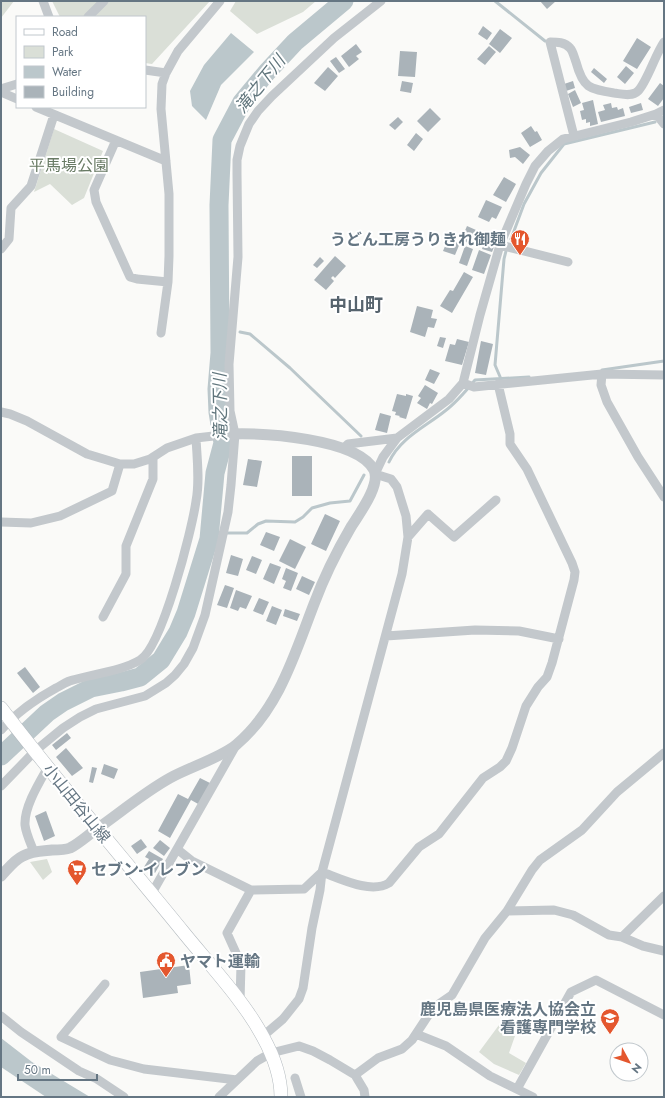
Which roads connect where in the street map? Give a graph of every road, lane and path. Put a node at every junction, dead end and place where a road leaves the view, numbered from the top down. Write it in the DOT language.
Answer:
graph roads {
  1 [pos="43,1"];
  2 [pos="104,1"];
  3 [pos="220,1"];
  4 [pos="381,1"];
  5 [pos="50,16"];
  6 [pos="89,16"];
  7 [pos="664,42"];
  8 [pos="146,70"];
  9 [pos="166,73"];
  10 [pos="16,84"];
  11 [pos="1,89"];
  12 [pos="1,92"];
  13 [pos="16,99"];
  14 [pos="38,108"];
  15 [pos="660,112"];
  16 [pos="54,115"];
  17 [pos="664,124"];
  18 [pos="574,136"];
  19 [pos="116,140"];
  20 [pos="166,161"];
  21 [pos="500,245"];
  22 [pos="1,249"];
  23 [pos="568,262"];
  24 [pos="168,282"];
  25 [pos="161,333"];
  26 [pos="602,374"];
  27 [pos="664,375"];
  28 [pos="498,384"];
  29 [pos="468,385"];
  30 [pos="1,412"];
  31 [pos="233,434"];
  32 [pos="200,437"];
  33 [pos="397,438"];
  34 [pos="344,448"];
  35 [pos="152,457"];
  36 [pos="120,464"];
  37 [pos="375,474"];
  38 [pos="664,497"];
  39 [pos="496,500"];
  40 [pos="1,522"];
  41 [pos="408,537"];
  42 [pos="103,617"];
  43 [pos="386,636"];
  44 [pos="559,639"];
  45 [pos="1,708"];
  46 [pos="12,721"];
  47 [pos="1,730"];
  48 [pos="235,746"];
  49 [pos="34,749"];
  50 [pos="664,753"];
  51 [pos="48,767"];
  52 [pos="1,786"];
  53 [pos="97,829"];
  54 [pos="177,849"];
  55 [pos="34,852"];
  56 [pos="322,872"];
  57 [pos="1,876"];
  58 [pos="251,890"];
  59 [pos="152,893"];
  60 [pos="664,896"];
  61 [pos="507,911"];
  62 [pos="622,937"];
  63 [pos="664,951"];
  64 [pos="105,984"];
  65 [pos="240,1002"];
  66 [pos="664,1015"];
  67 [pos="1,1016"];
  68 [pos="416,1034"];
  69 [pos="263,1036"];
  70 [pos="271,1053"];
  71 [pos="355,1075"];
  72 [pos="295,1078"];
  73 [pos="236,1080"];
  74 [pos="517,1089"];
  75 [pos="124,1097"];
  76 [pos="219,1097"];
  77 [pos="281,1097"];
  78 [pos="301,1097"];
  79 [pos="365,1097"];
  80 [pos="533,1097"];
  1 -- 5 [label="street"];
  2 -- 6 [label="street"];
  3 -- 9 [label="street"];
  4 -- 31 [label="street"];
  7 -- 18 [label="street"];
  8 -- 9 [label="street"];
  9 -- 20 [label="street"];
  10 -- 11 [label="street"];
  12 -- 13 [label="street"];
  14 -- 16 [label="street"];
  15 -- 17 [label="street"];
  15 -- 18 [label="street"];
  16 -- 19 [label="street"];
  16 -- 22 [label="street"];
  18 -- 21 [label="street"];
  19 -- 20 [label="street"];
  19 -- 24 [label="street"];
  20 -- 24 [label="street"];
  21 -- 23 [label="street"];
  21 -- 29 [label="street"];
  24 -- 25 [label="street"];
  26 -- 27 [label="street"];
  26 -- 28 [label="street"];
  26 -- 38 [label="street"];
  28 -- 29 [label="street"];
  28 -- 44 [label="street"];
  29 -- 33 [label="street"];
  30 -- 36 [label="street"];
  31 -- 32 [label="street"];
  31 -- 34 [label="street"];
  31 -- 49 [label="street"];
  32 -- 35 [label="street"];
  32 -- 46 [label="street"];
  33 -- 34 [label="street"];
  33 -- 37 [label="street"];
  34 -- 37 [label="street"];
  35 -- 36 [label="street"];
  35 -- 42 [label="street"];
  36 -- 40 [label="street"];
  37 -- 41 [label="street"];
  37 -- 48 [label="street"];
  39 -- 41 [label="street"];
  41 -- 43 [label="street"];
  43 -- 44 [label="street"];
  43 -- 56 [label="street"];
  44 -- 56 [label="street"];
  45 -- 46 [label="main road, 小山田谷山線"];
  46 -- 47 [label="street"];
  46 -- 49 [label="main road, 小山田谷山線"];
  48 -- 53 [label="street"];
  48 -- 54 [label="street"];
  49 -- 51 [label="main road, 小山田谷山線"];
  49 -- 52 [label="street"];
  50 -- 61 [label="street"];
  51 -- 53 [label="main road, 小山田谷山線"];
  51 -- 55 [label="street"];
  53 -- 55 [label="street"];
  53 -- 59 [label="main road, 小山田谷山線"];
  54 -- 58 [label="street"];
  54 -- 59 [label="street"];
  55 -- 57 [label="street"];
  56 -- 58 [label="street"];
  56 -- 69 [label="street"];
  58 -- 65 [label="street"];
  59 -- 65 [label="main road, 小山田谷山線"];
  60 -- 62 [label="street"];
  61 -- 62 [label="street"];
  61 -- 68 [label="street"];
  62 -- 63 [label="street"];
  64 -- 73 [label="street"];
  65 -- 69 [label="main road, 小山田谷山線"];
  66 -- 74 [label="street"];
  67 -- 75 [label="street"];
  68 -- 71 [label="street"];
  68 -- 74 [label="street"];
  69 -- 70 [label="main road, 小山田谷山線"];
  70 -- 71 [label="street"];
  70 -- 73 [label="street"];
  70 -- 77 [label="main road, 小山田谷山線"];
  71 -- 79 [label="street"];
  72 -- 78 [label="street"];
  73 -- 76 [label="street"];
  74 -- 80 [label="street"];
}
